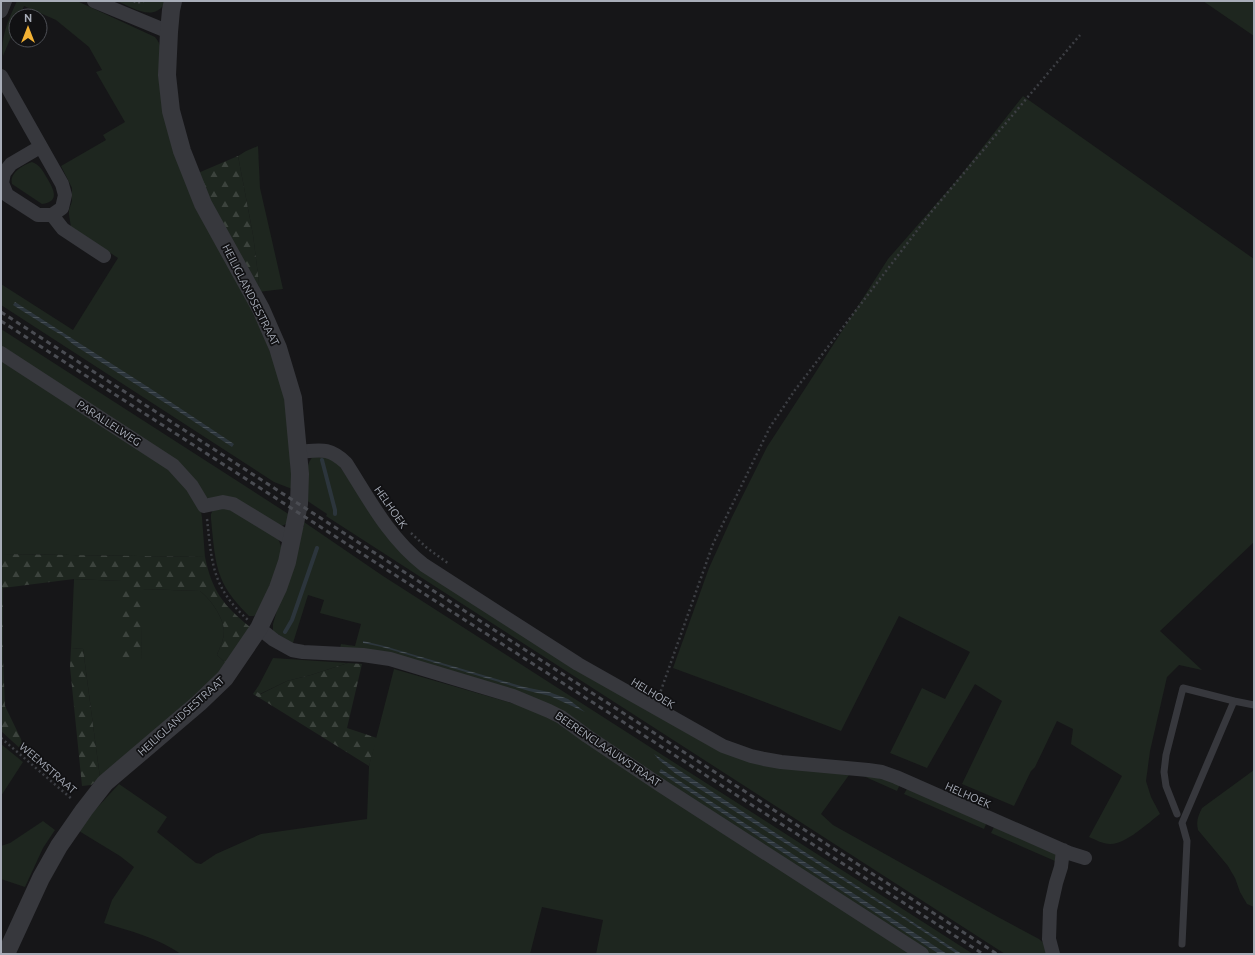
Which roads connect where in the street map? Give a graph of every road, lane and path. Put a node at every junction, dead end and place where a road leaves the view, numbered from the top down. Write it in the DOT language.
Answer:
graph roads {
  1 [pos="5,1"];
  2 [pos="94,1"];
  3 [pos="134,1"];
  4 [pos="144,1"];
  5 [pos="173,1"];
  6 [pos="1,11"];
  7 [pos="168,32"];
  8 [pos="1080,35"];
  9 [pos="1,77"];
  10 [pos="40,147"];
  11 [pos="52,216"];
  12 [pos="104,256"];
  13 [pos="1,353"];
  14 [pos="299,452"];
  15 [pos="204,506"];
  16 [pos="406,529"];
  17 [pos="292,540"];
  18 [pos="453,566"];
  19 [pos="259,628"];
  20 [pos="1234,701"];
  21 [pos="1254,705"];
  22 [pos="654,707"];
  23 [pos="1,738"];
  24 [pos="84,810"];
  25 [pos="1177,814"];
  26 [pos="1063,850"];
  27 [pos="1085,858"];
  28 [pos="1182,944"];
  29 [pos="6,954"];
  30 [pos="922,954"];
  31 [pos="1053,954"];
  1 -- 6 [label="street"];
  2 -- 7 [label="street"];
  3 -- 4 [label="path"];
  5 -- 7 [label="street, HEILIGLANDSESTRAAT"];
  7 -- 14 [label="street, HEILIGLANDSESTRAAT"];
  8 -- 22 [label="path"];
  9 -- 10 [label="street"];
  10 -- 11 [label="street"];
  10 -- 11 [label="street"];
  11 -- 12 [label="street"];
  13 -- 15 [label="street, PARALLELWEG"];
  14 -- 17 [label="street, HEILIGLANDSESTRAAT"];
  14 -- 22 [label="street, HELHOEK"];
  15 -- 17 [label="street"];
  15 -- 19 [label="path"];
  16 -- 18 [label="path, HELHOEK"];
  17 -- 19 [label="street, HEILIGLANDSESTRAAT"];
  19 -- 24 [label="street, HEILIGLANDSESTRAAT"];
  19 -- 30 [label="street, BEERENCLAAUWSTRAAT"];
  20 -- 21 [label="lane"];
  20 -- 25 [label="lane"];
  20 -- 28 [label="lane"];
  22 -- 26 [label="street, HELHOEK"];
  23 -- 24 [label="path, WEEMSTRAAT"];
  24 -- 29 [label="street, HEILIGLANDSESTRAAT"];
  26 -- 27 [label="street, HELHOEK"];
  26 -- 31 [label="street"];
}
